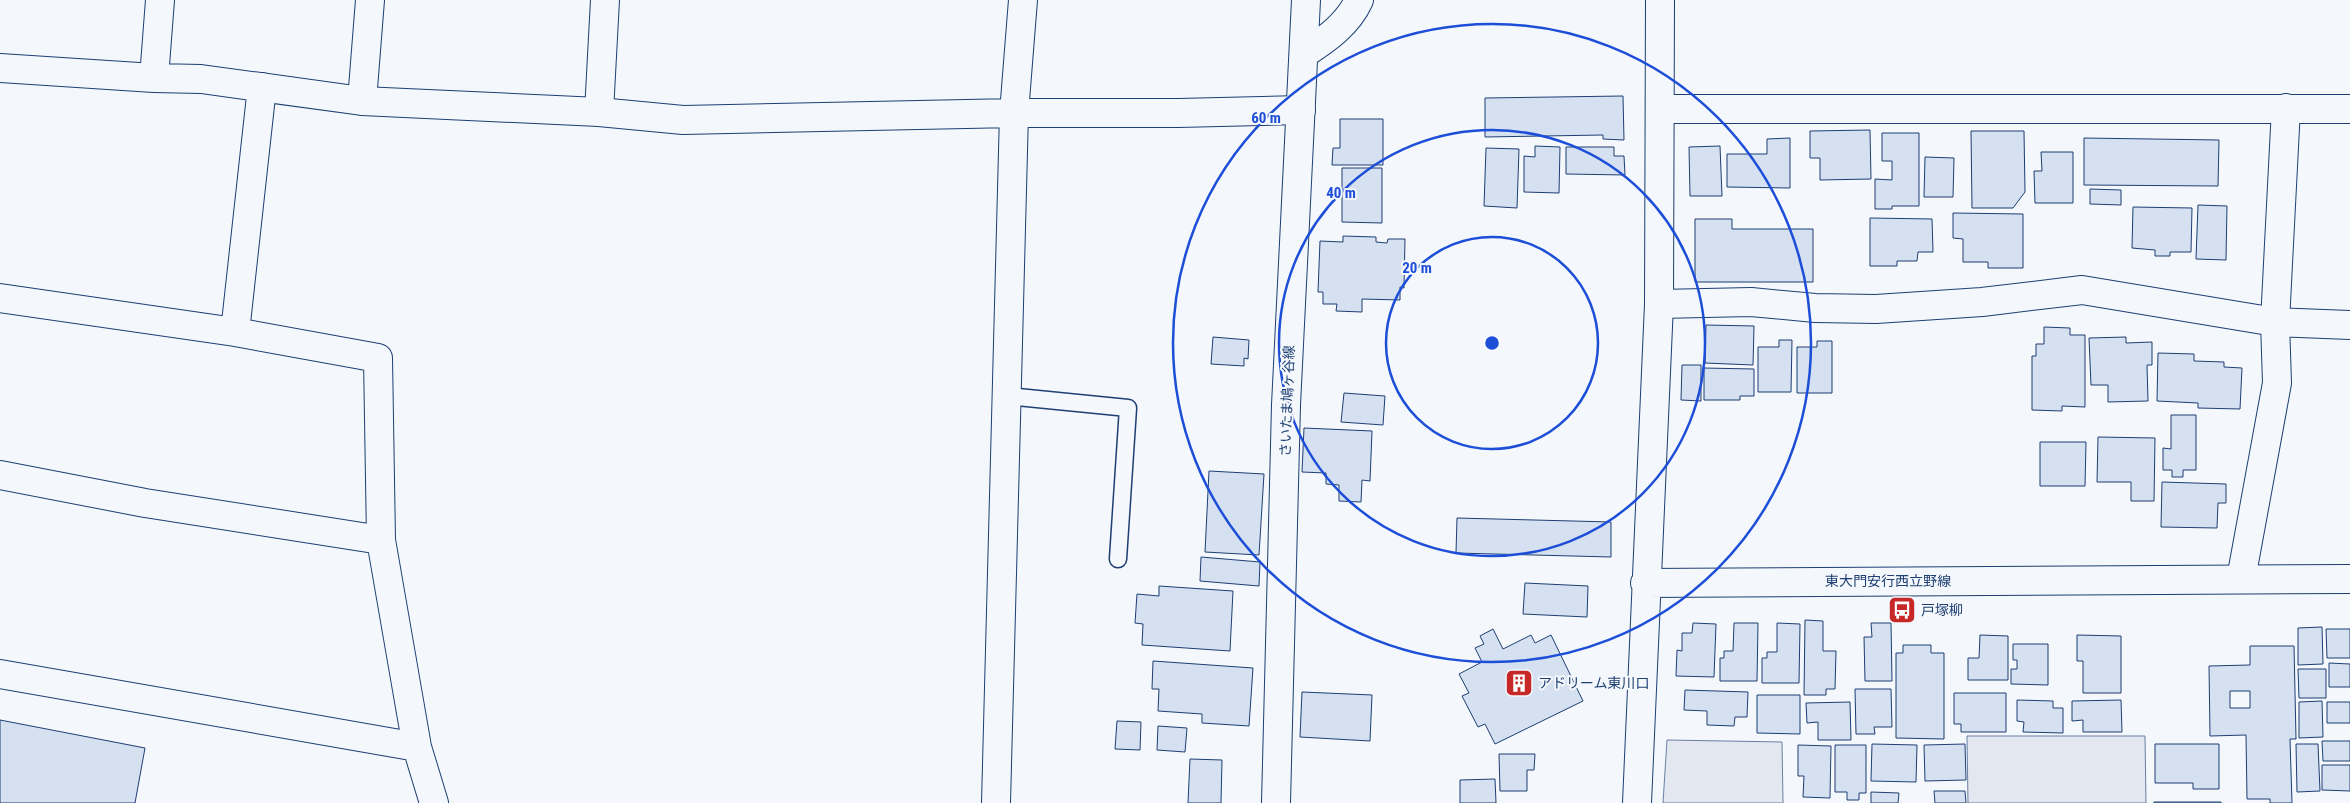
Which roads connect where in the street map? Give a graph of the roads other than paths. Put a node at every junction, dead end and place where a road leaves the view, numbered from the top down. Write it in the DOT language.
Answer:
graph roads {
  1 [pos="160,0"];
  2 [pos="370,0"];
  3 [pos="605,0"];
  4 [pos="1023,0"];
  5 [pos="1306,0"];
  6 [pos="1359,0"];
  7 [pos="1660,0"];
  8 [pos="1305,53"];
  9 [pos="0,68"];
  10 [pos="154,78"];
  11 [pos="262,88"];
  12 [pos="362,101"];
  13 [pos="2286,108"];
  14 [pos="1660,109"];
  15 [pos="2350,109"];
  16 [pos="1301,110"];
  17 [pos="599,112"];
  18 [pos="1014,113"];
  19 [pos="0,298"];
  20 [pos="1659,304"];
  21 [pos="2275,322"];
  22 [pos="2350,325"];
  23 [pos="234,332"];
  24 [pos="1007,396"];
  25 [pos="0,475"];
  26 [pos="381,540"];
  27 [pos="1118,558"];
  28 [pos="2241,579"];
  29 [pos="2350,579"];
  30 [pos="1645,583"];
  31 [pos="0,674"];
  32 [pos="417,747"];
  33 [pos="434,803"];
  34 [pos="996,803"];
  35 [pos="1276,803"];
  36 [pos="1637,803"];
  1 -- 10 [label="street"];
  2 -- 12 [label="street"];
  3 -- 17 [label="street"];
  4 -- 18 [label="street"];
  5 -- 8 [label="street, さいたま鳩ヶ谷線"];
  6 -- 8 [label="street"];
  7 -- 14 [label="street"];
  8 -- 16 [label="street, さいたま鳩ヶ谷線"];
  9 -- 10 [label="street"];
  10 -- 11 [label="street"];
  11 -- 12 [label="street"];
  11 -- 23 [label="street"];
  12 -- 17 [label="street"];
  13 -- 14 [label="street"];
  13 -- 15 [label="street"];
  13 -- 21 [label="street"];
  14 -- 20 [label="street"];
  16 -- 18 [label="street"];
  16 -- 35 [label="street, さいたま鳩ヶ谷線"];
  17 -- 18 [label="street"];
  18 -- 24 [label="street"];
  19 -- 23 [label="street"];
  20 -- 21 [label="street"];
  20 -- 30 [label="street"];
  21 -- 22 [label="street"];
  21 -- 28 [label="street"];
  23 -- 26 [label="street"];
  24 -- 27 [label="lane"];
  24 -- 34 [label="street"];
  25 -- 26 [label="street"];
  26 -- 32 [label="street"];
  28 -- 29 [label="street, 東大門安行西立野線"];
  28 -- 30 [label="street, 東大門安行西立野線"];
  30 -- 36 [label="street"];
  31 -- 32 [label="street"];
  32 -- 33 [label="street"];
}
